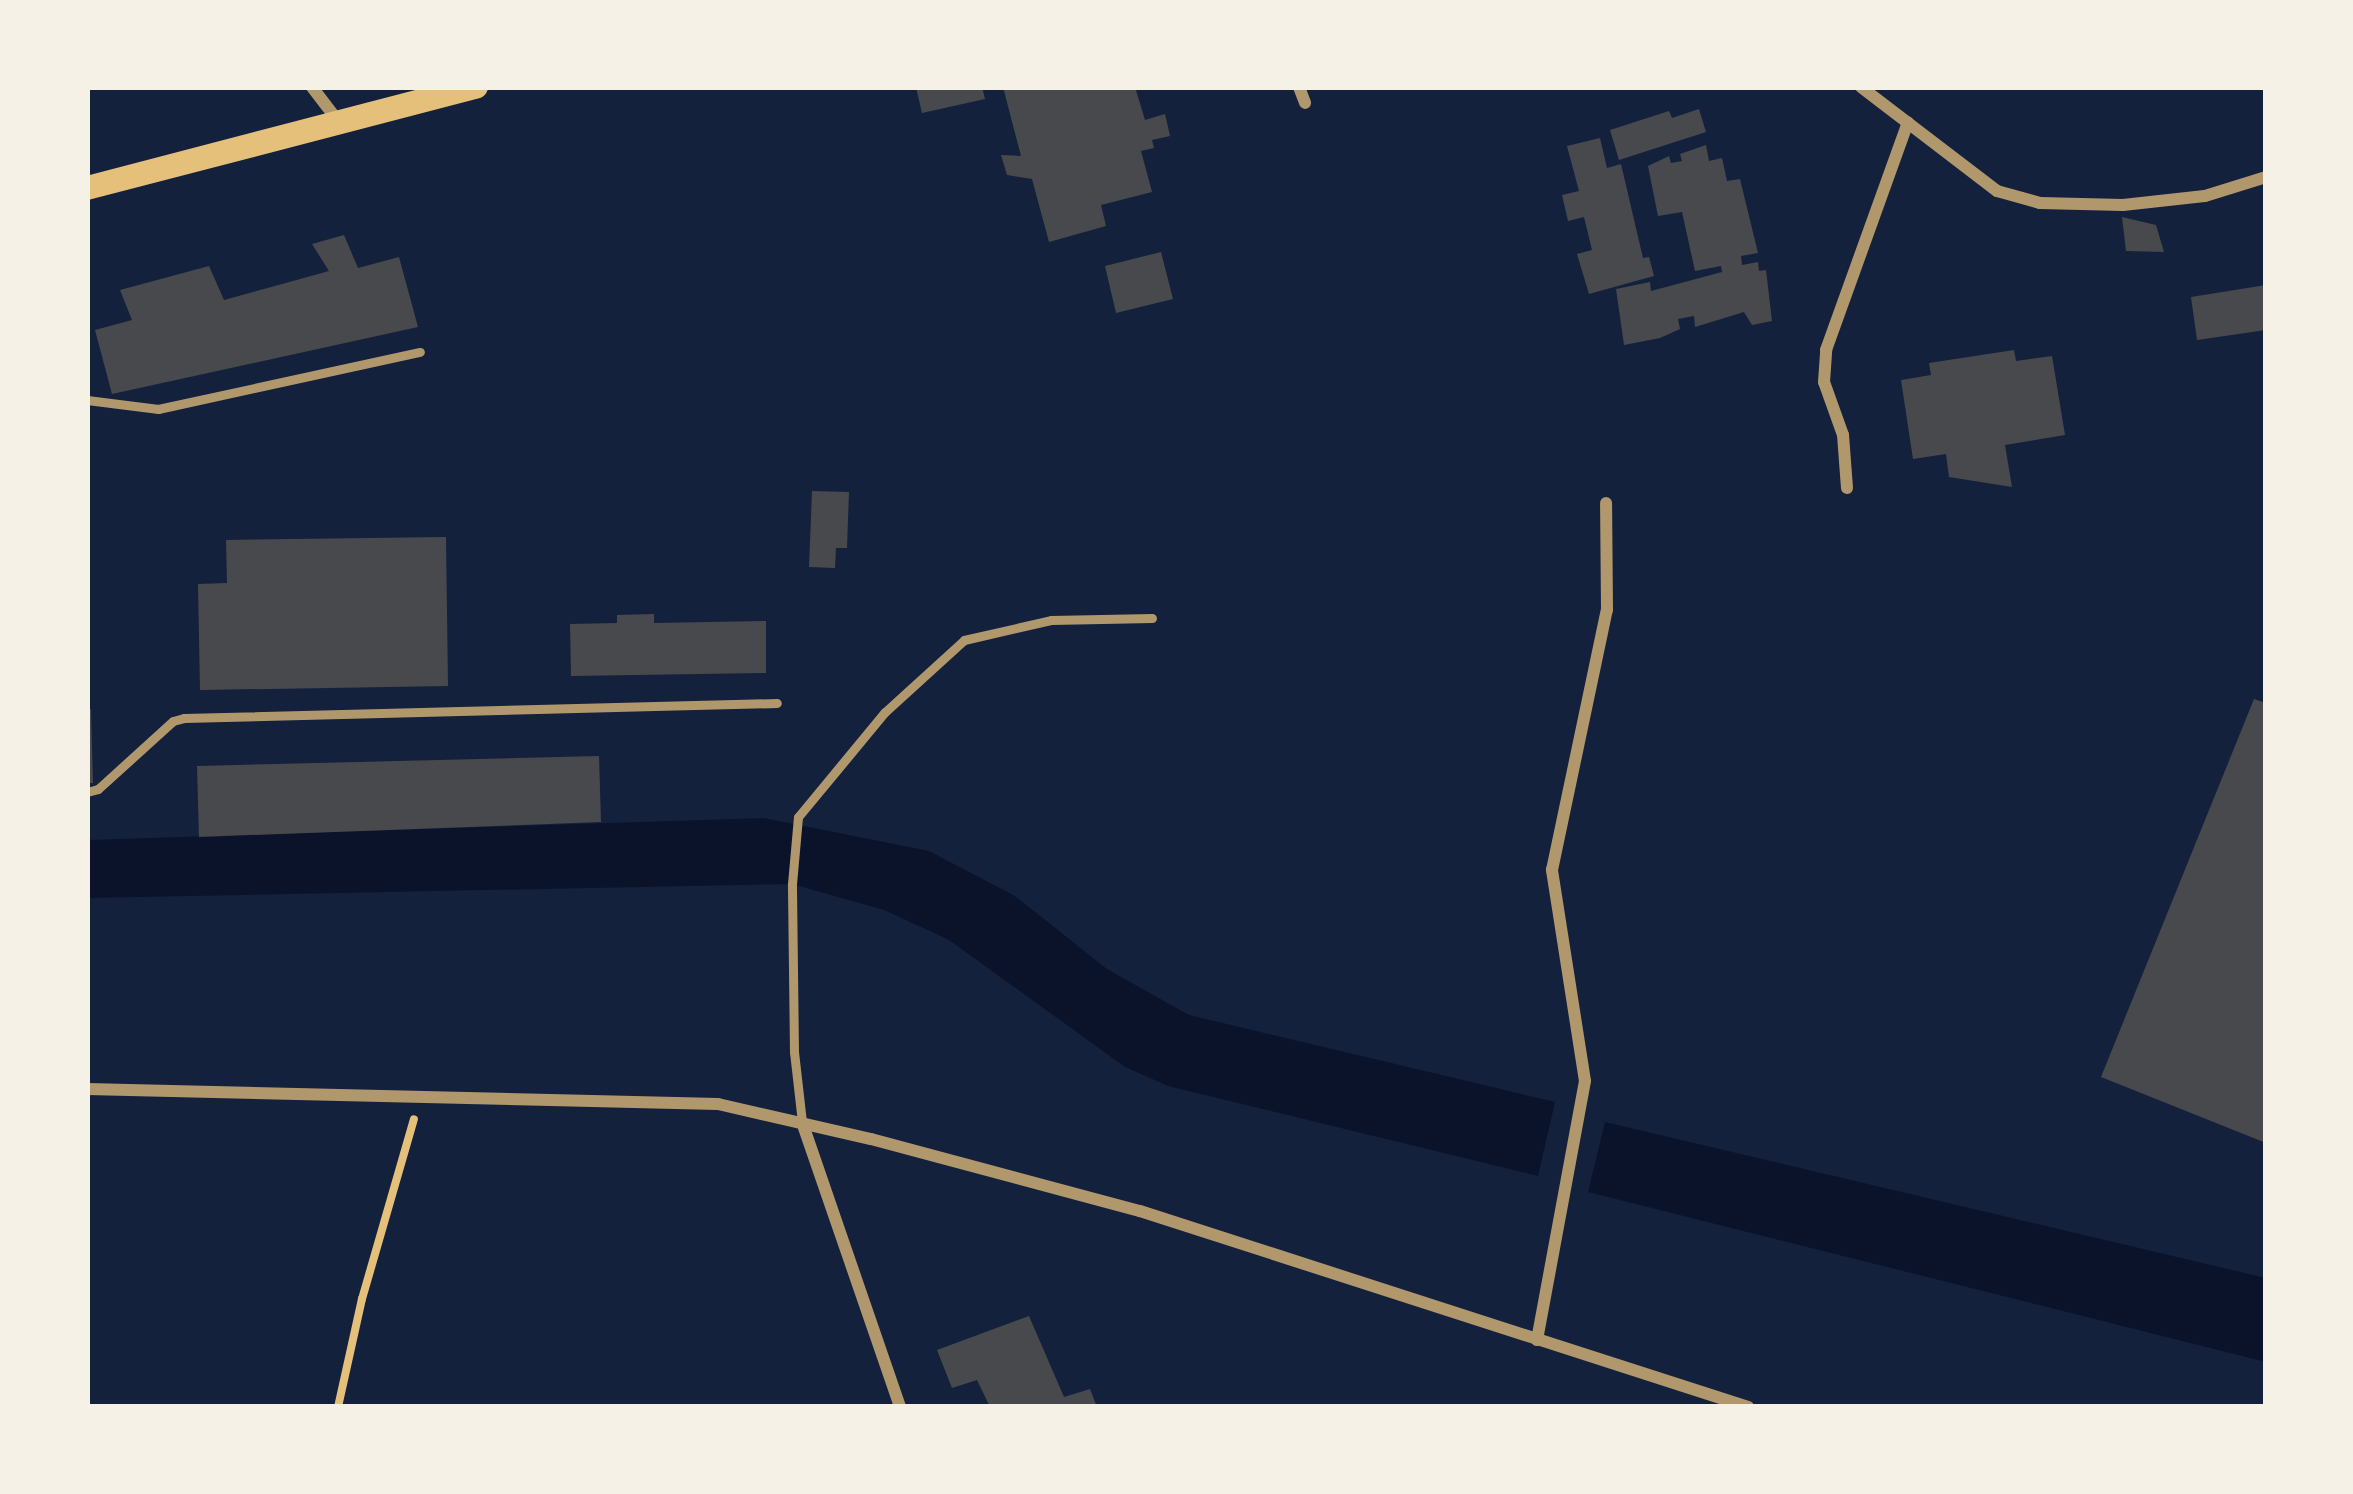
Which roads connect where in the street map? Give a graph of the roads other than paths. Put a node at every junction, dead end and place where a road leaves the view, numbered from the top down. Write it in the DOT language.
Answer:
graph roads {
  1 [pos="312,87"];
  2 [pos="476,87"];
  3 [pos="1299,87"];
  4 [pos="1861,87"];
  5 [pos="1305,103"];
  6 [pos="338,121"];
  7 [pos="1908,122"];
  8 [pos="2266,176"];
  9 [pos="87,188"];
  10 [pos="420,352"];
  11 [pos="87,400"];
  12 [pos="1846,488"];
  13 [pos="1606,503"];
  14 [pos="1152,618"];
  15 [pos="777,703"];
  16 [pos="87,792"];
  17 [pos="87,1089"];
  18 [pos="802,1122"];
  19 [pos="1537,1340"];
  20 [pos="900,1407"];
  21 [pos="1748,1407"];
  1 -- 6 [label="street"];
  2 -- 6 [label="main road"];
  3 -- 5 [label="street"];
  4 -- 7 [label="street"];
  6 -- 9 [label="main road"];
  7 -- 8 [label="street"];
  7 -- 12 [label="street"];
  10 -- 11 [label="lane"];
  13 -- 19 [label="street"];
  14 -- 18 [label="lane"];
  15 -- 16 [label="lane"];
  17 -- 18 [label="street"];
  18 -- 19 [label="street"];
  18 -- 20 [label="street"];
  19 -- 21 [label="street"];
}
